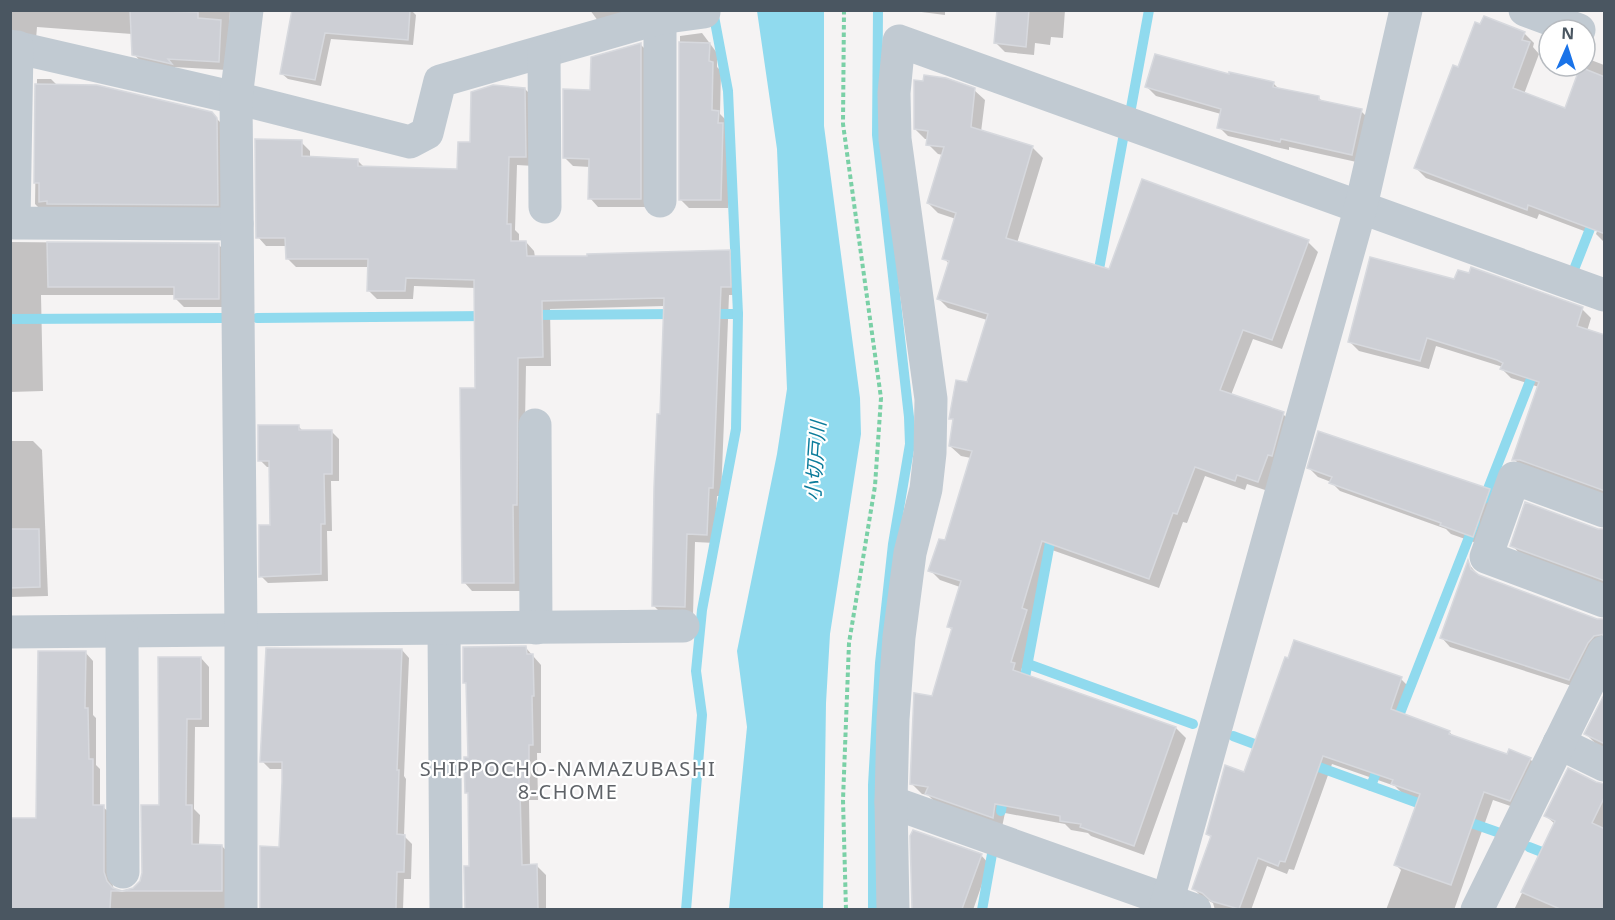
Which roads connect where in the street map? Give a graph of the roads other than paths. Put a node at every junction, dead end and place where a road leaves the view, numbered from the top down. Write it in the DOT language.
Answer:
graph roads {
  1 [pos="247,10"];
  2 [pos="1406,10"];
  3 [pos="1525,10"];
  4 [pos="704,12"];
  5 [pos="660,18"];
  6 [pos="1547,18"];
  7 [pos="14,47"];
  8 [pos="544,52"];
  9 [pos="236,98"];
  10 [pos="660,201"];
  11 [pos="1361,206"];
  12 [pos="545,207"];
  13 [pos="237,224"];
  14 [pos="1605,295"];
  15 [pos="535,424"];
  16 [pos="1605,511"];
  17 [pos="1605,601"];
  18 [pos="683,626"];
  19 [pos="536,628"];
  20 [pos="444,629"];
  21 [pos="10,632"];
  22 [pos="241,632"];
  23 [pos="122,633"];
  24 [pos="1605,652"];
  25 [pos="1559,743"];
  26 [pos="1605,765"];
  27 [pos="891,802"];
  28 [pos="123,873"];
  29 [pos="1176,906"];
  30 [pos="241,909"];
  31 [pos="446,909"];
  32 [pos="892,909"];
  33 [pos="1477,909"];
  1 -- 9 [label="street"];
  2 -- 11 [label="street"];
  3 -- 6 [label="street"];
  4 -- 5 [label="street"];
  5 -- 8 [label="street"];
  5 -- 10 [label="street"];
  7 -- 9 [label="street"];
  7 -- 13 [label="street"];
  8 -- 9 [label="street"];
  8 -- 12 [label="street"];
  9 -- 13 [label="street"];
  11 -- 14 [label="street"];
  11 -- 27 [label="street"];
  11 -- 29 [label="street"];
  13 -- 22 [label="street"];
  15 -- 19 [label="street"];
  16 -- 17 [label="street"];
  18 -- 19 [label="street"];
  19 -- 20 [label="street"];
  20 -- 22 [label="street"];
  20 -- 31 [label="street"];
  21 -- 23 [label="street"];
  22 -- 23 [label="street"];
  22 -- 30 [label="street"];
  23 -- 28 [label="street"];
  24 -- 25 [label="street"];
  25 -- 26 [label="street"];
  25 -- 33 [label="street"];
  27 -- 29 [label="street"];
  27 -- 32 [label="street"];
}
